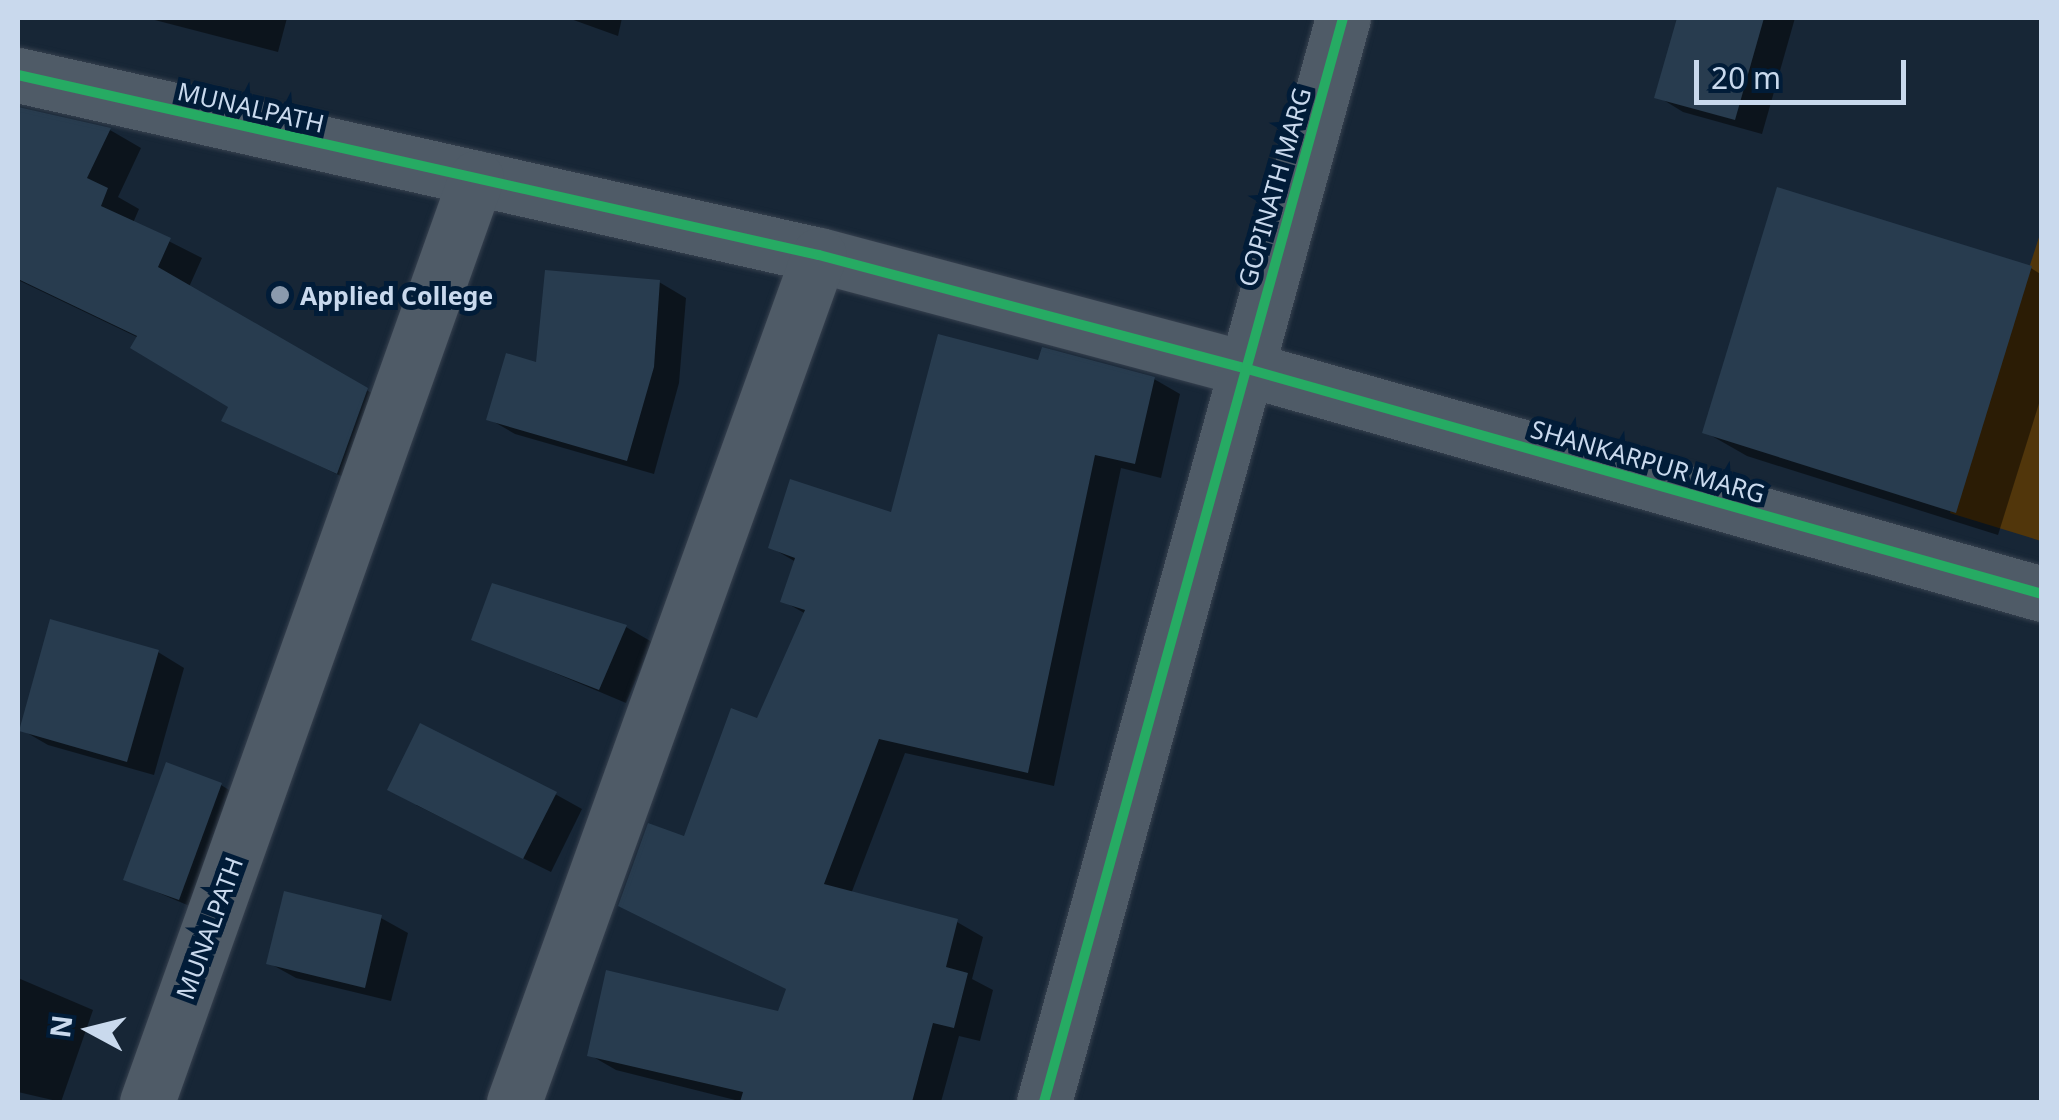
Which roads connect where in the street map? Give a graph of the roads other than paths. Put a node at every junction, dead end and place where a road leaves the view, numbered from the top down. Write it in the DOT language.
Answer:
graph roads {
  1 [pos="1343,18"];
  2 [pos="18,75"];
  3 [pos="476,178"];
  4 [pos="819,255"];
  5 [pos="1244,368"];
  6 [pos="2042,594"];
  7 [pos="147,1102"];
  8 [pos="514,1102"];
  9 [pos="1044,1102"];
  1 -- 5 [label="street, GOPINATH MARG"];
  2 -- 3 [label="street, MUNALPATH"];
  3 -- 4 [label="street, SHANKARPUR MARG"];
  3 -- 7 [label="street, MUNALPATH"];
  4 -- 5 [label="street, SHANKARPUR MARG"];
  4 -- 8 [label="street"];
  5 -- 6 [label="street, SHANKARPUR MARG"];
  5 -- 9 [label="street, GOPINATH MARG"];
}
